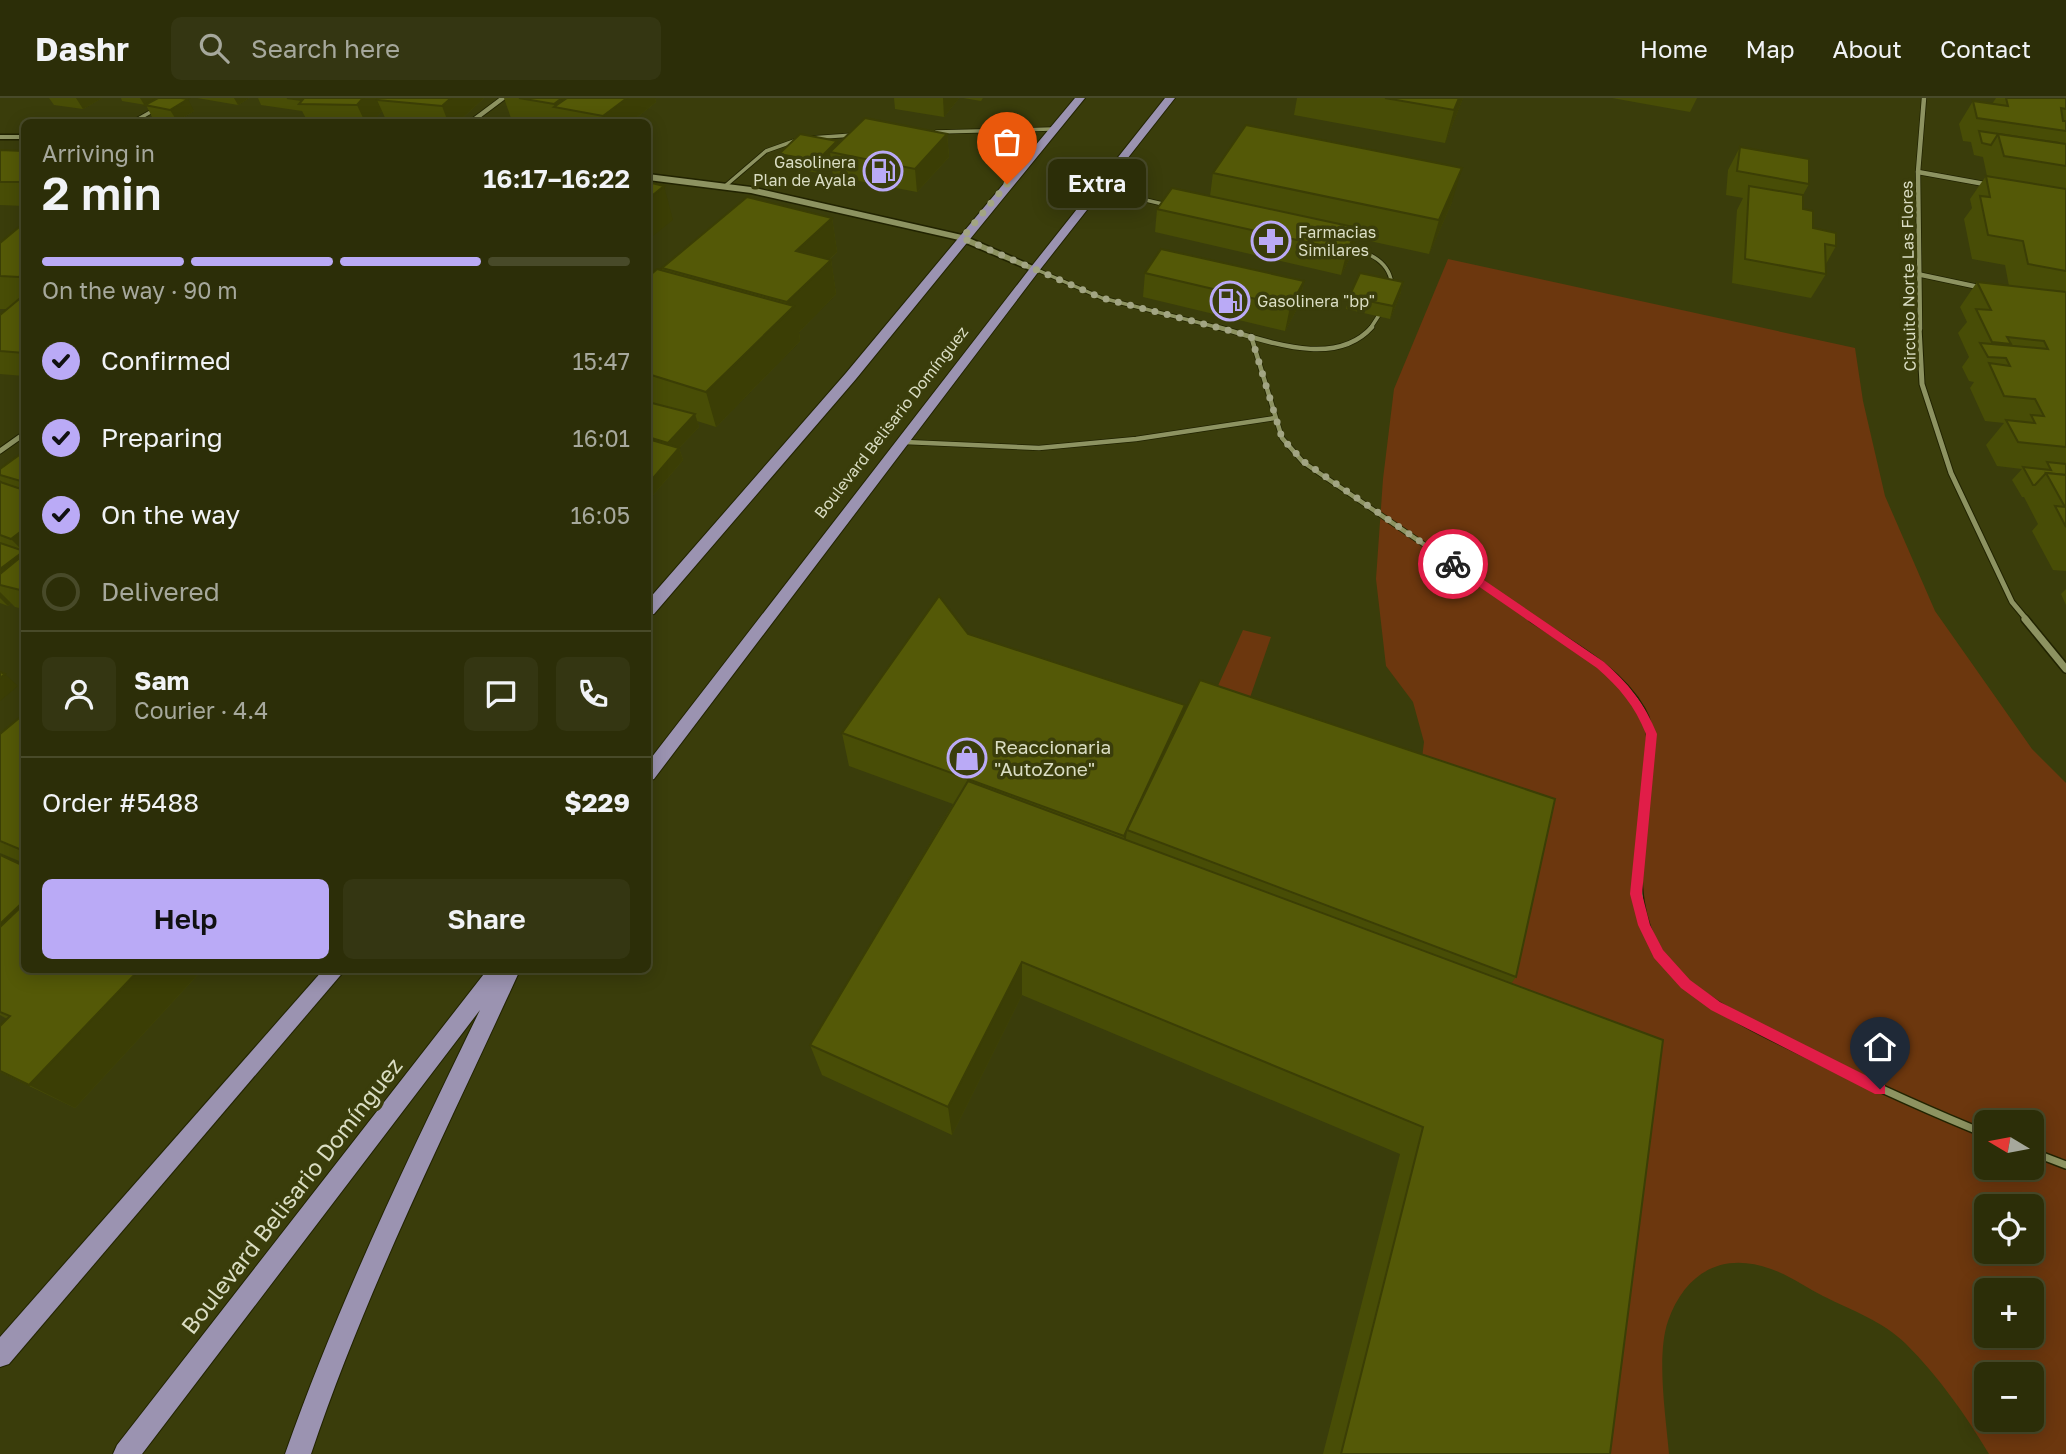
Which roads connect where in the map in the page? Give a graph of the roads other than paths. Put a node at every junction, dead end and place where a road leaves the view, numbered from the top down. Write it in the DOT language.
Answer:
graph roads {
  1 [pos="503,98"];
  2 [pos="1080,98"];
  3 [pos="1170,98"];
  4 [pos="1924,98"];
  5 [pos="164,104"];
  6 [pos="137,119"];
  7 [pos="475,119"];
  8 [pos="1052,129"];
  9 [pos="929,133"];
  10 [pos="855,135"];
  11 [pos="21,136"];
  12 [pos="0,137"];
  13 [pos="1918,173"];
  14 [pos="651,177"];
  15 [pos="724,187"];
  16 [pos="1999,187"];
  17 [pos="1100,189"];
  18 [pos="1179,207"];
  19 [pos="962,238"];
  20 [pos="1338,244"];
  21 [pos="1035,269"];
  22 [pos="1917,274"];
  23 [pos="1985,289"];
  24 [pos="1388,296"];
  25 [pos="1383,308"];
  26 [pos="1251,336"];
  27 [pos="1275,418"];
  28 [pos="21,436"];
  29 [pos="902,442"];
  30 [pos="0,451"];
  31 [pos="651,607"];
  32 [pos="2066,669"];
  33 [pos="651,770"];
  34 [pos="332,973"];
  35 [pos="497,973"];
  36 [pos="509,973"];
  37 [pos="1974,1129"];
  38 [pos="2044,1157"];
  39 [pos="2066,1165"];
  40 [pos="0,1355"];
  41 [pos="126,1454"];
  42 [pos="298,1454"];
  1 -- 7 [label="street"];
  2 -- 8 [label="main road"];
  3 -- 17 [label="main road, Boulevard Belisario Domínguez"];
  4 -- 13 [label="street, Circuito Norte Las Flores"];
  5 -- 6 [label="lane"];
  8 -- 9 [label="lane"];
  8 -- 19 [label="main road"];
  10 -- 15 [label="lane"];
  11 -- 12 [label="main road"];
  13 -- 16 [label="street"];
  13 -- 22 [label="street, Circuito Norte Las Flores"];
  14 -- 15 [label="main road"];
  15 -- 19 [label="main road"];
  17 -- 18 [label="lane"];
  17 -- 21 [label="main road, Boulevard Belisario Domínguez"];
  19 -- 21 [label="main road"];
  19 -- 31 [label="main road"];
  20 -- 24 [label="lane"];
  21 -- 26 [label="lane"];
  21 -- 29 [label="main road, Boulevard Belisario Domínguez"];
  22 -- 23 [label="street"];
  22 -- 32 [label="street, Circuito Norte Las Flores"];
  25 -- 26 [label="lane"];
  26 -- 27 [label="lane"];
  27 -- 29 [label="lane"];
  27 -- 37 [label="lane"];
  28 -- 30 [label="street"];
  29 -- 33 [label="main road, Boulevard Belisario Domínguez"];
  34 -- 40 [label="main road"];
  35 -- 41 [label="main road, Boulevard Belisario Domínguez"];
  36 -- 42 [label="main road"];
  38 -- 39 [label="lane"];
}
